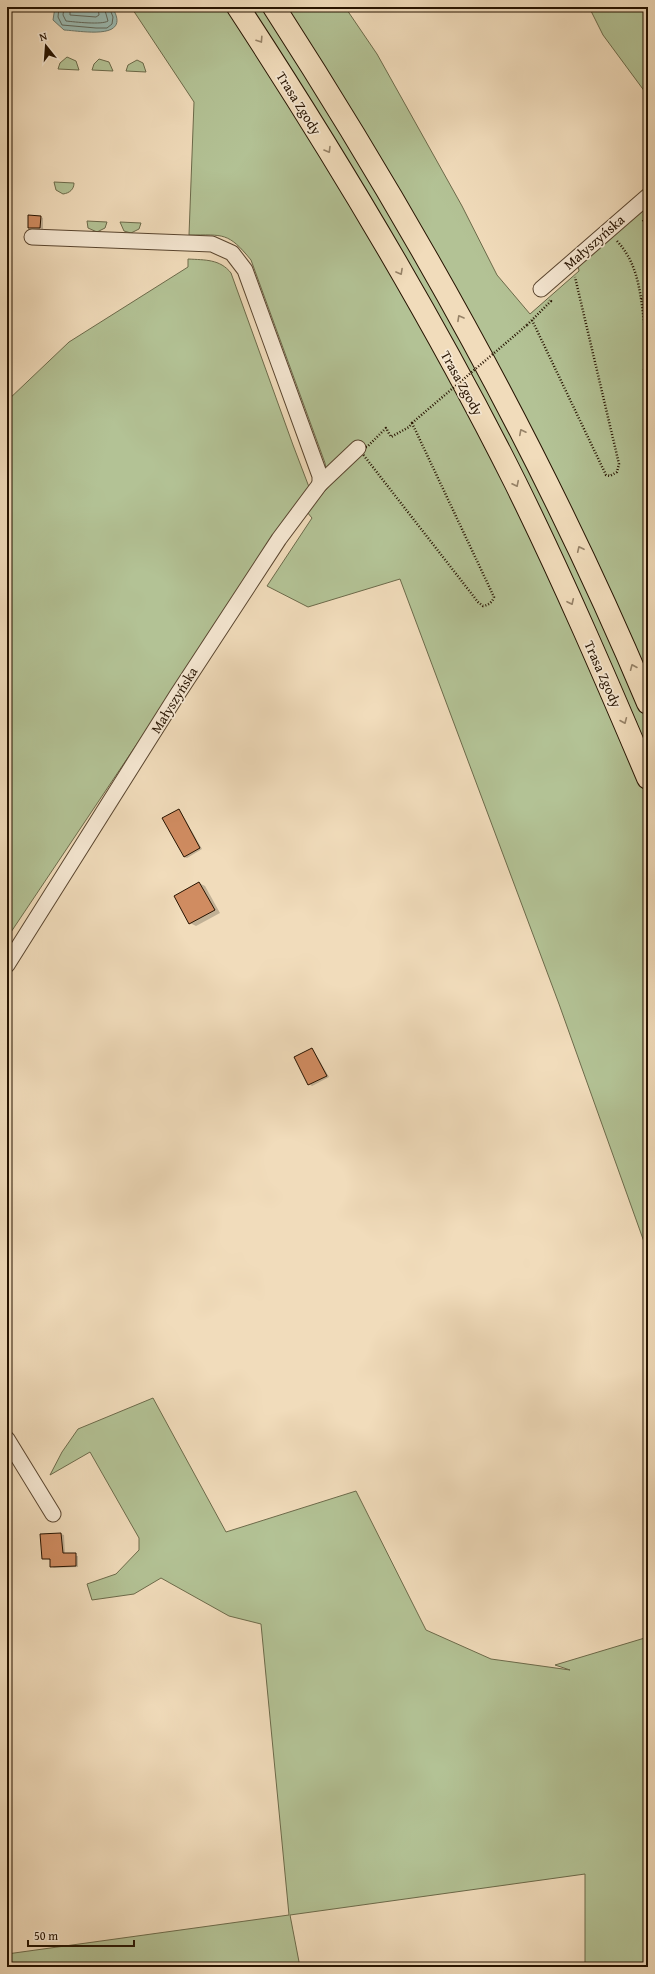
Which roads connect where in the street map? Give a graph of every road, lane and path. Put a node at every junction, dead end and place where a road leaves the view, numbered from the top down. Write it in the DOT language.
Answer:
graph roads {
  1 [pos="238,7"];
  2 [pos="274,7"];
  3 [pos="648,196"];
  4 [pos="607,231"];
  5 [pos="32,237"];
  6 [pos="575,274"];
  7 [pos="544,292"];
  8 [pos="648,294"];
  9 [pos="641,299"];
  10 [pos="532,320"];
  11 [pos="648,346"];
  12 [pos="412,423"];
  13 [pos="361,452"];
  14 [pos="320,484"];
  15 [pos="648,704"];
  16 [pos="648,778"];
  17 [pos="7,965"];
  18 [pos="7,1439"];
  19 [pos="52,1514"];
  1 -- 16 [label="highway, Trasa Zgody, one-way"];
  15 -- 2 [label="highway, Trasa Zgody, one-way"];
  3 -- 4 [label="street, Małyszyńska"];
  4 -- 7 [label="street, Małyszyńska"];
  4 -- 9 [label="path"];
  5 -- 14 [label="street"];
  6 -- 10 [label="path"];
  7 -- 10 [label="path"];
  8 -- 9 [label="path"];
  9 -- 11 [label="path"];
  10 -- 12 [label="path, bridge"];
  12 -- 13 [label="path"];
  12 -- 13 [label="path"];
  13 -- 14 [label="street, Małyszyńska"];
  14 -- 17 [label="street, Małyszyńska"];
  18 -- 19 [label="street"];
}
